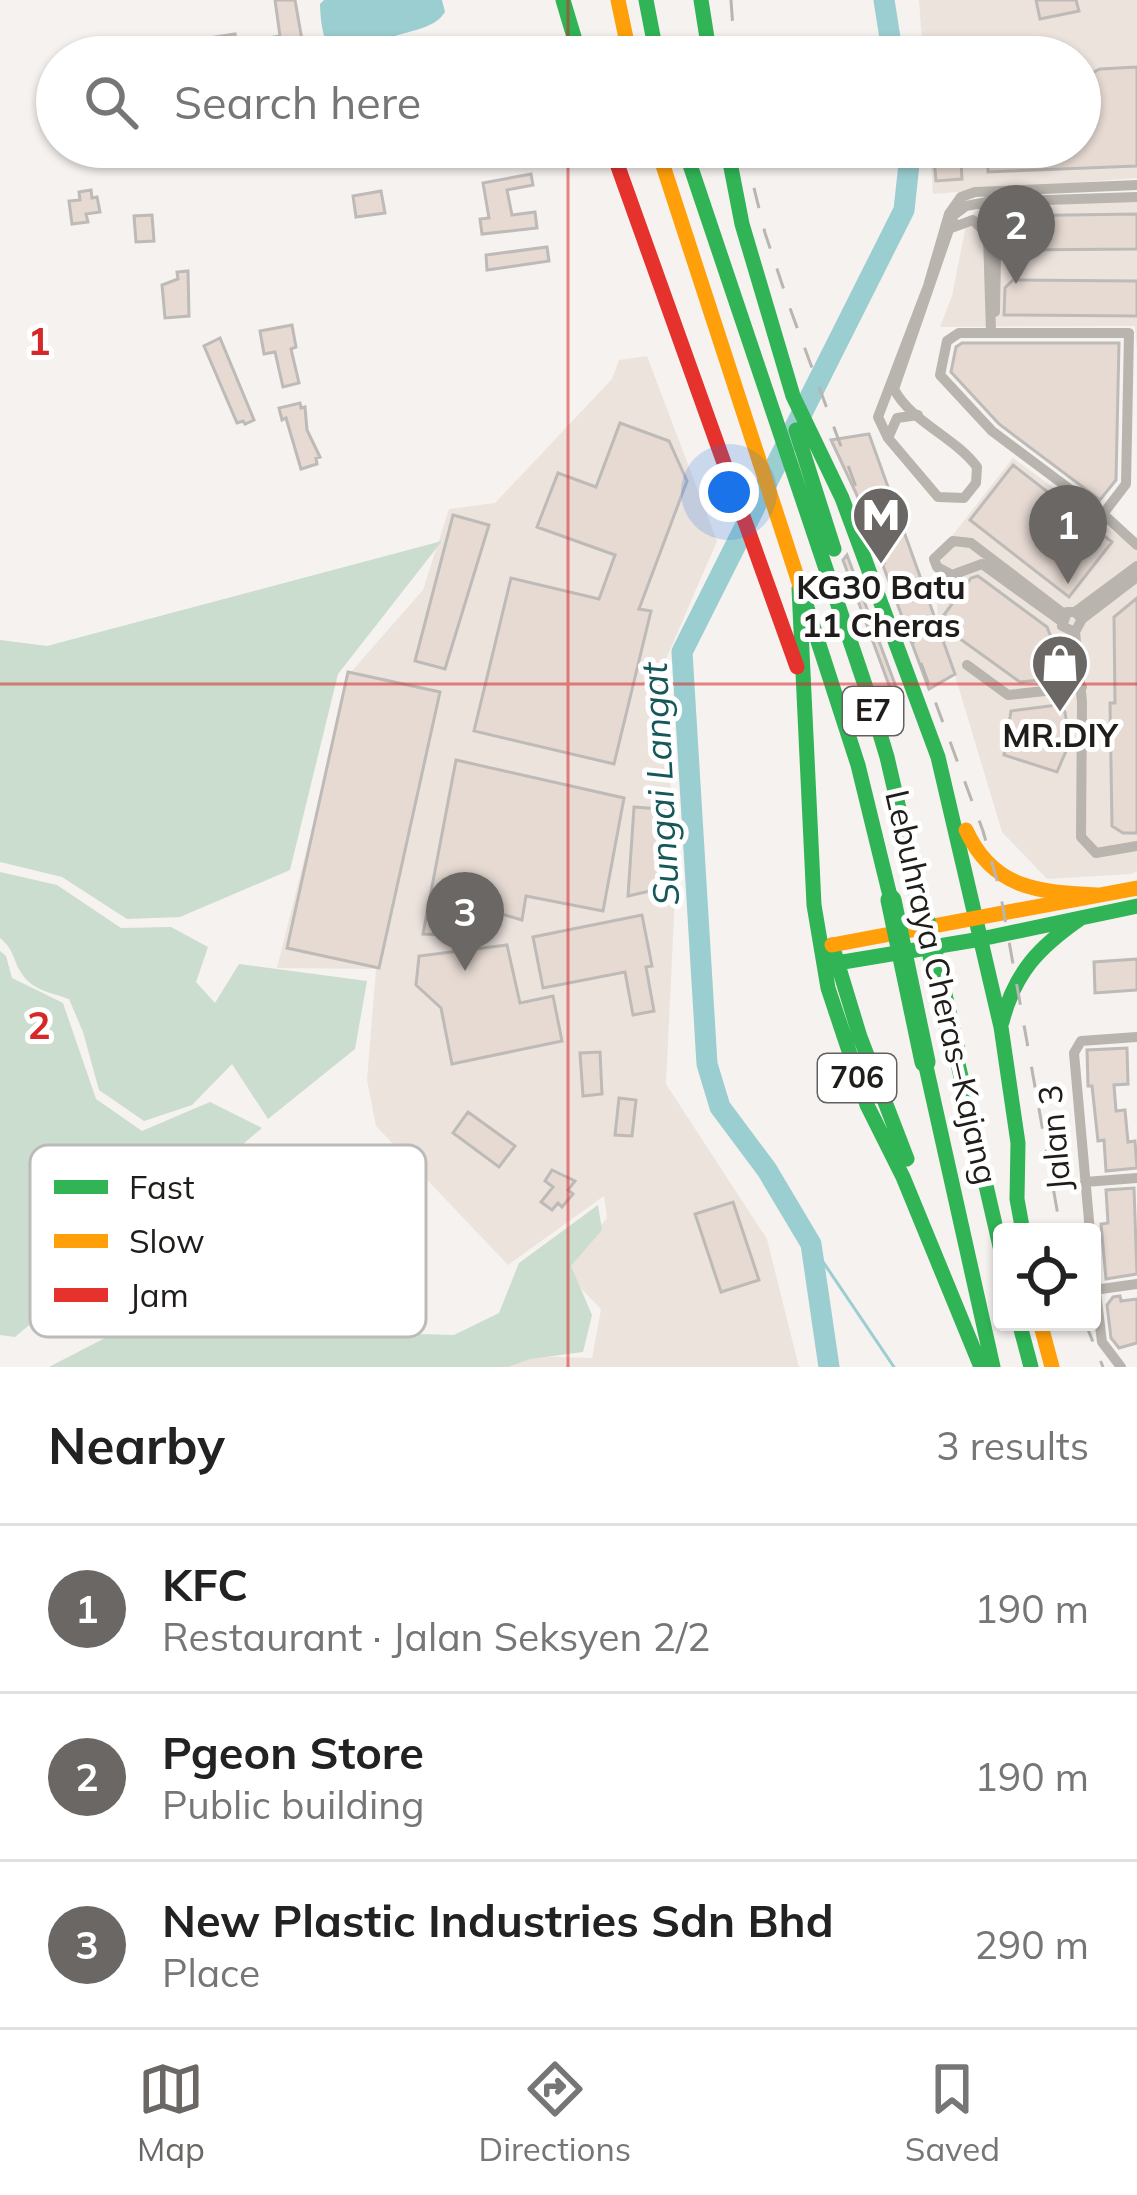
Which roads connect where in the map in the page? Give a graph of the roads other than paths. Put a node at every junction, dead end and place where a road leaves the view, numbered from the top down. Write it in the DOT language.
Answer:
graph roads {
  1 [pos="546,0"];
  2 [pos="563,0"];
  3 [pos="618,0"];
  4 [pos="646,0"];
  5 [pos="701,0"];
  6 [pos="569,36"];
  7 [pos="574,36"];
  8 [pos="626,36"];
  9 [pos="652,36"];
  10 [pos="706,36"];
  11 [pos="619,168"];
  12 [pos="664,168"];
  13 [pos="691,168"];
  14 [pos="721,168"];
  15 [pos="731,168"];
  16 [pos="1137,184"];
  17 [pos="1137,196"];
  18 [pos="994,198"];
  19 [pos="950,229"];
  20 [pos="987,234"];
  21 [pos="991,329"];
  22 [pos="783,397"];
  23 [pos="918,415"];
  24 [pos="888,438"];
  25 [pos="833,504"];
  26 [pos="1103,514"];
  27 [pos="1137,545"];
  28 [pos="1137,566"];
  29 [pos="1137,577"];
  30 [pos="799,588"];
  31 [pos="1071,616"];
  32 [pos="968,665"];
  33 [pos="801,679"];
  34 [pos="1082,687"];
  35 [pos="867,691"];
  36 [pos="938,758"];
  37 [pos="1137,846"];
  38 [pos="815,877"];
  39 [pos="1137,888"];
  40 [pos="1097,895"];
  41 [pos="1137,906"];
  42 [pos="1081,918"];
  43 [pos="978,928"];
  44 [pos="835,954"];
  45 [pos="1001,1027"];
  46 [pos="1137,1037"];
  47 [pos="1137,1178"];
  48 [pos="1085,1182"];
  49 [pos="994,1223"];
  50 [pos="1021,1223"];
  51 [pos="1089,1223"];
  52 [pos="941,1268"];
  53 [pos="1137,1284"];
  54 [pos="1101,1289"];
  55 [pos="1021,1331"];
  56 [pos="1042,1331"];
  57 [pos="1100,1331"];
  58 [pos="981,1367"];
  59 [pos="993,1367"];
  60 [pos="1031,1367"];
  61 [pos="1052,1367"];
  62 [pos="1121,1367"];
  1 -- 6 [label="main road"];
  2 -- 7 [label="main road"];
  3 -- 8 [label="main road"];
  4 -- 9 [label="main road"];
  5 -- 10 [label="main road"];
  11 -- 33 [label="main road"];
  12 -- 30 [label="main road, Lebuhraya Cheras–Kajang / E7"];
  13 -- 22 [label="main road, Lebuhraya Cheras–Kajang / E7"];
  14 -- 22 [label="main road"];
  15 -- 22 [label="main road"];
  16 -- 18 [label="street"];
  17 -- 18 [label="street"];
  18 -- 19 [label="street"];
  18 -- 20 [label="street"];
  18 -- 21 [label="street"];
  18 -- 24 [label="street"];
  19 -- 20 [label="street"];
  19 -- 23 [label="street"];
  20 -- 21 [label="street"];
  21 -- 26 [label="street"];
  21 -- 26 [label="street"];
  22 -- 25 [label="main road"];
  22 -- 35 [label="main road, Lebuhraya Cheras–Kajang / E7"];
  23 -- 24 [label="street"];
  23 -- 24 [label="street"];
  25 -- 35 [label="main road"];
  25 -- 36 [label="main road"];
  26 -- 27 [label="street"];
  28 -- 31 [label="street"];
  29 -- 31 [label="street"];
  30 -- 33 [label="main road"];
  30 -- 59 [label="main road, Lebuhraya Cheras–Kajang / E7, bridge"];
  31 -- 31 [label="street"];
  31 -- 34 [label="street"];
  32 -- 34 [label="street"];
  33 -- 38 [label="main road"];
  34 -- 37 [label="street"];
  35 -- 49 [label="main road, Lebuhraya Cheras–Kajang / E7, bridge"];
  36 -- 40 [label="main road"];
  36 -- 43 [label="main road"];
  38 -- 44 [label="main road"];
  38 -- 52 [label="main road, 706"];
  39 -- 40 [label="main road"];
  40 -- 43 [label="main road"];
  41 -- 42 [label="main road"];
  42 -- 43 [label="main road"];
  42 -- 45 [label="main road"];
  43 -- 44 [label="main road"];
  43 -- 45 [label="main road"];
  44 -- 52 [label="main road"];
  45 -- 50 [label="main road"];
  46 -- 48 [label="street, Jalan 3"];
  47 -- 48 [label="street"];
  48 -- 51 [label="street, Jalan 3"];
  52 -- 58 [label="main road"];
  53 -- 54 [label="street"];
  55 -- 60 [label="main road"];
  56 -- 61 [label="main road"];
  57 -- 62 [label="street"];
}
